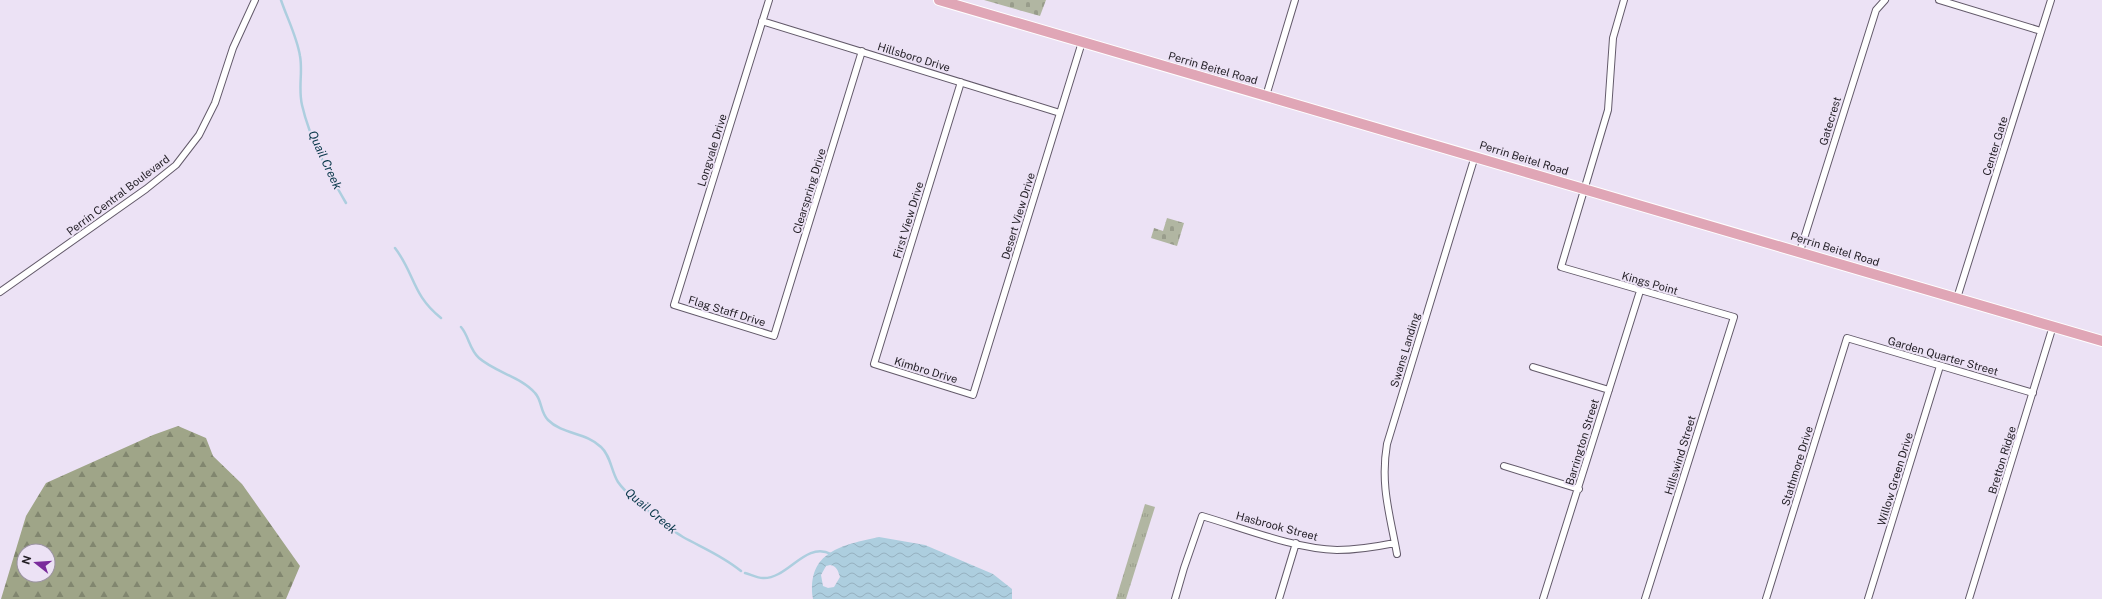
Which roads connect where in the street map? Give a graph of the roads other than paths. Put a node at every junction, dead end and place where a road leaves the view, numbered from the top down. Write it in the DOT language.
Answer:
graph roads {
  1 [pos="255,0"];
  2 [pos="769,0"];
  3 [pos="939,0"];
  4 [pos="1295,0"];
  5 [pos="1624,0"];
  6 [pos="1885,0"];
  7 [pos="1939,0"];
  8 [pos="2051,0"];
  9 [pos="762,21"];
  10 [pos="2041,32"];
  11 [pos="1082,42"];
  12 [pos="862,51"];
  13 [pos="961,82"];
  14 [pos="1266,96"];
  15 [pos="1060,113"];
  16 [pos="1475,156"];
  17 [pos="1584,188"];
  18 [pos="1800,251"];
  19 [pos="1640,291"];
  20 [pos="0,292"];
  21 [pos="1957,298"];
  22 [pos="674,305"];
  23 [pos="1734,317"];
  24 [pos="2053,326"];
  25 [pos="774,336"];
  26 [pos="1847,338"];
  27 [pos="2102,341"];
  28 [pos="874,364"];
  29 [pos="1940,366"];
  30 [pos="1533,367"];
  31 [pos="1609,390"];
  32 [pos="2033,393"];
  33 [pos="973,395"];
  34 [pos="1504,466"];
  35 [pos="1579,489"];
  36 [pos="1296,543"];
  37 [pos="1395,543"];
  38 [pos="1397,554"];
  39 [pos="1176,599"];
  40 [pos="1279,599"];
  41 [pos="1544,599"];
  42 [pos="1645,599"];
  43 [pos="1766,599"];
  44 [pos="1868,599"];
  45 [pos="1970,599"];
  1 -- 20 [label="street, Perrin Central Boulevard"];
  2 -- 9 [label="street, Longvale Drive"];
  3 -- 11 [label="main road, Perrin Beitel Road"];
  4 -- 14 [label="street"];
  5 -- 17 [label="street"];
  6 -- 18 [label="street, Gatecrest"];
  7 -- 10 [label="street"];
  8 -- 10 [label="street, Center Gate"];
  9 -- 12 [label="street, Hillsboro Drive"];
  9 -- 22 [label="street, Longvale Drive"];
  10 -- 21 [label="street, Center Gate"];
  11 -- 14 [label="main road, Perrin Beitel Road"];
  11 -- 15 [label="street, Desert View Drive"];
  12 -- 13 [label="street, Hillsboro Drive"];
  12 -- 25 [label="street, Clearspring Drive"];
  13 -- 15 [label="street, Hillsboro Drive"];
  13 -- 28 [label="street, First View Drive"];
  14 -- 16 [label="main road, Perrin Beitel Road"];
  15 -- 33 [label="street, Desert View Drive"];
  16 -- 17 [label="main road, Perrin Beitel Road"];
  16 -- 37 [label="street, Swans Landing"];
  17 -- 18 [label="main road, Perrin Beitel Road"];
  17 -- 19 [label="street, Kings Point"];
  18 -- 21 [label="main road, Perrin Beitel Road"];
  19 -- 23 [label="street, Kings Point"];
  19 -- 31 [label="street, Barrington Street"];
  21 -- 24 [label="main road, Perrin Beitel Road"];
  22 -- 25 [label="street, Flag Staff Drive"];
  23 -- 42 [label="street, Hillswind Street"];
  24 -- 27 [label="main road, Perrin Beitel Road"];
  24 -- 32 [label="street, Bretton Ridge"];
  26 -- 29 [label="street, Garden Quarter Street"];
  26 -- 43 [label="street, Stathmore Drive"];
  28 -- 33 [label="street, Kimbro Drive"];
  29 -- 32 [label="street, Garden Quarter Street"];
  29 -- 44 [label="street, Willow Green Drive"];
  30 -- 31 [label="street"];
  31 -- 35 [label="street, Barrington Street"];
  32 -- 45 [label="street, Bretton Ridge"];
  34 -- 35 [label="street"];
  35 -- 41 [label="street, Barrington Street"];
  36 -- 37 [label="street, Hasbrook Street"];
  36 -- 39 [label="street, Hasbrook Street"];
  36 -- 40 [label="street"];
  37 -- 38 [label="street, Swans Landing"];
}
